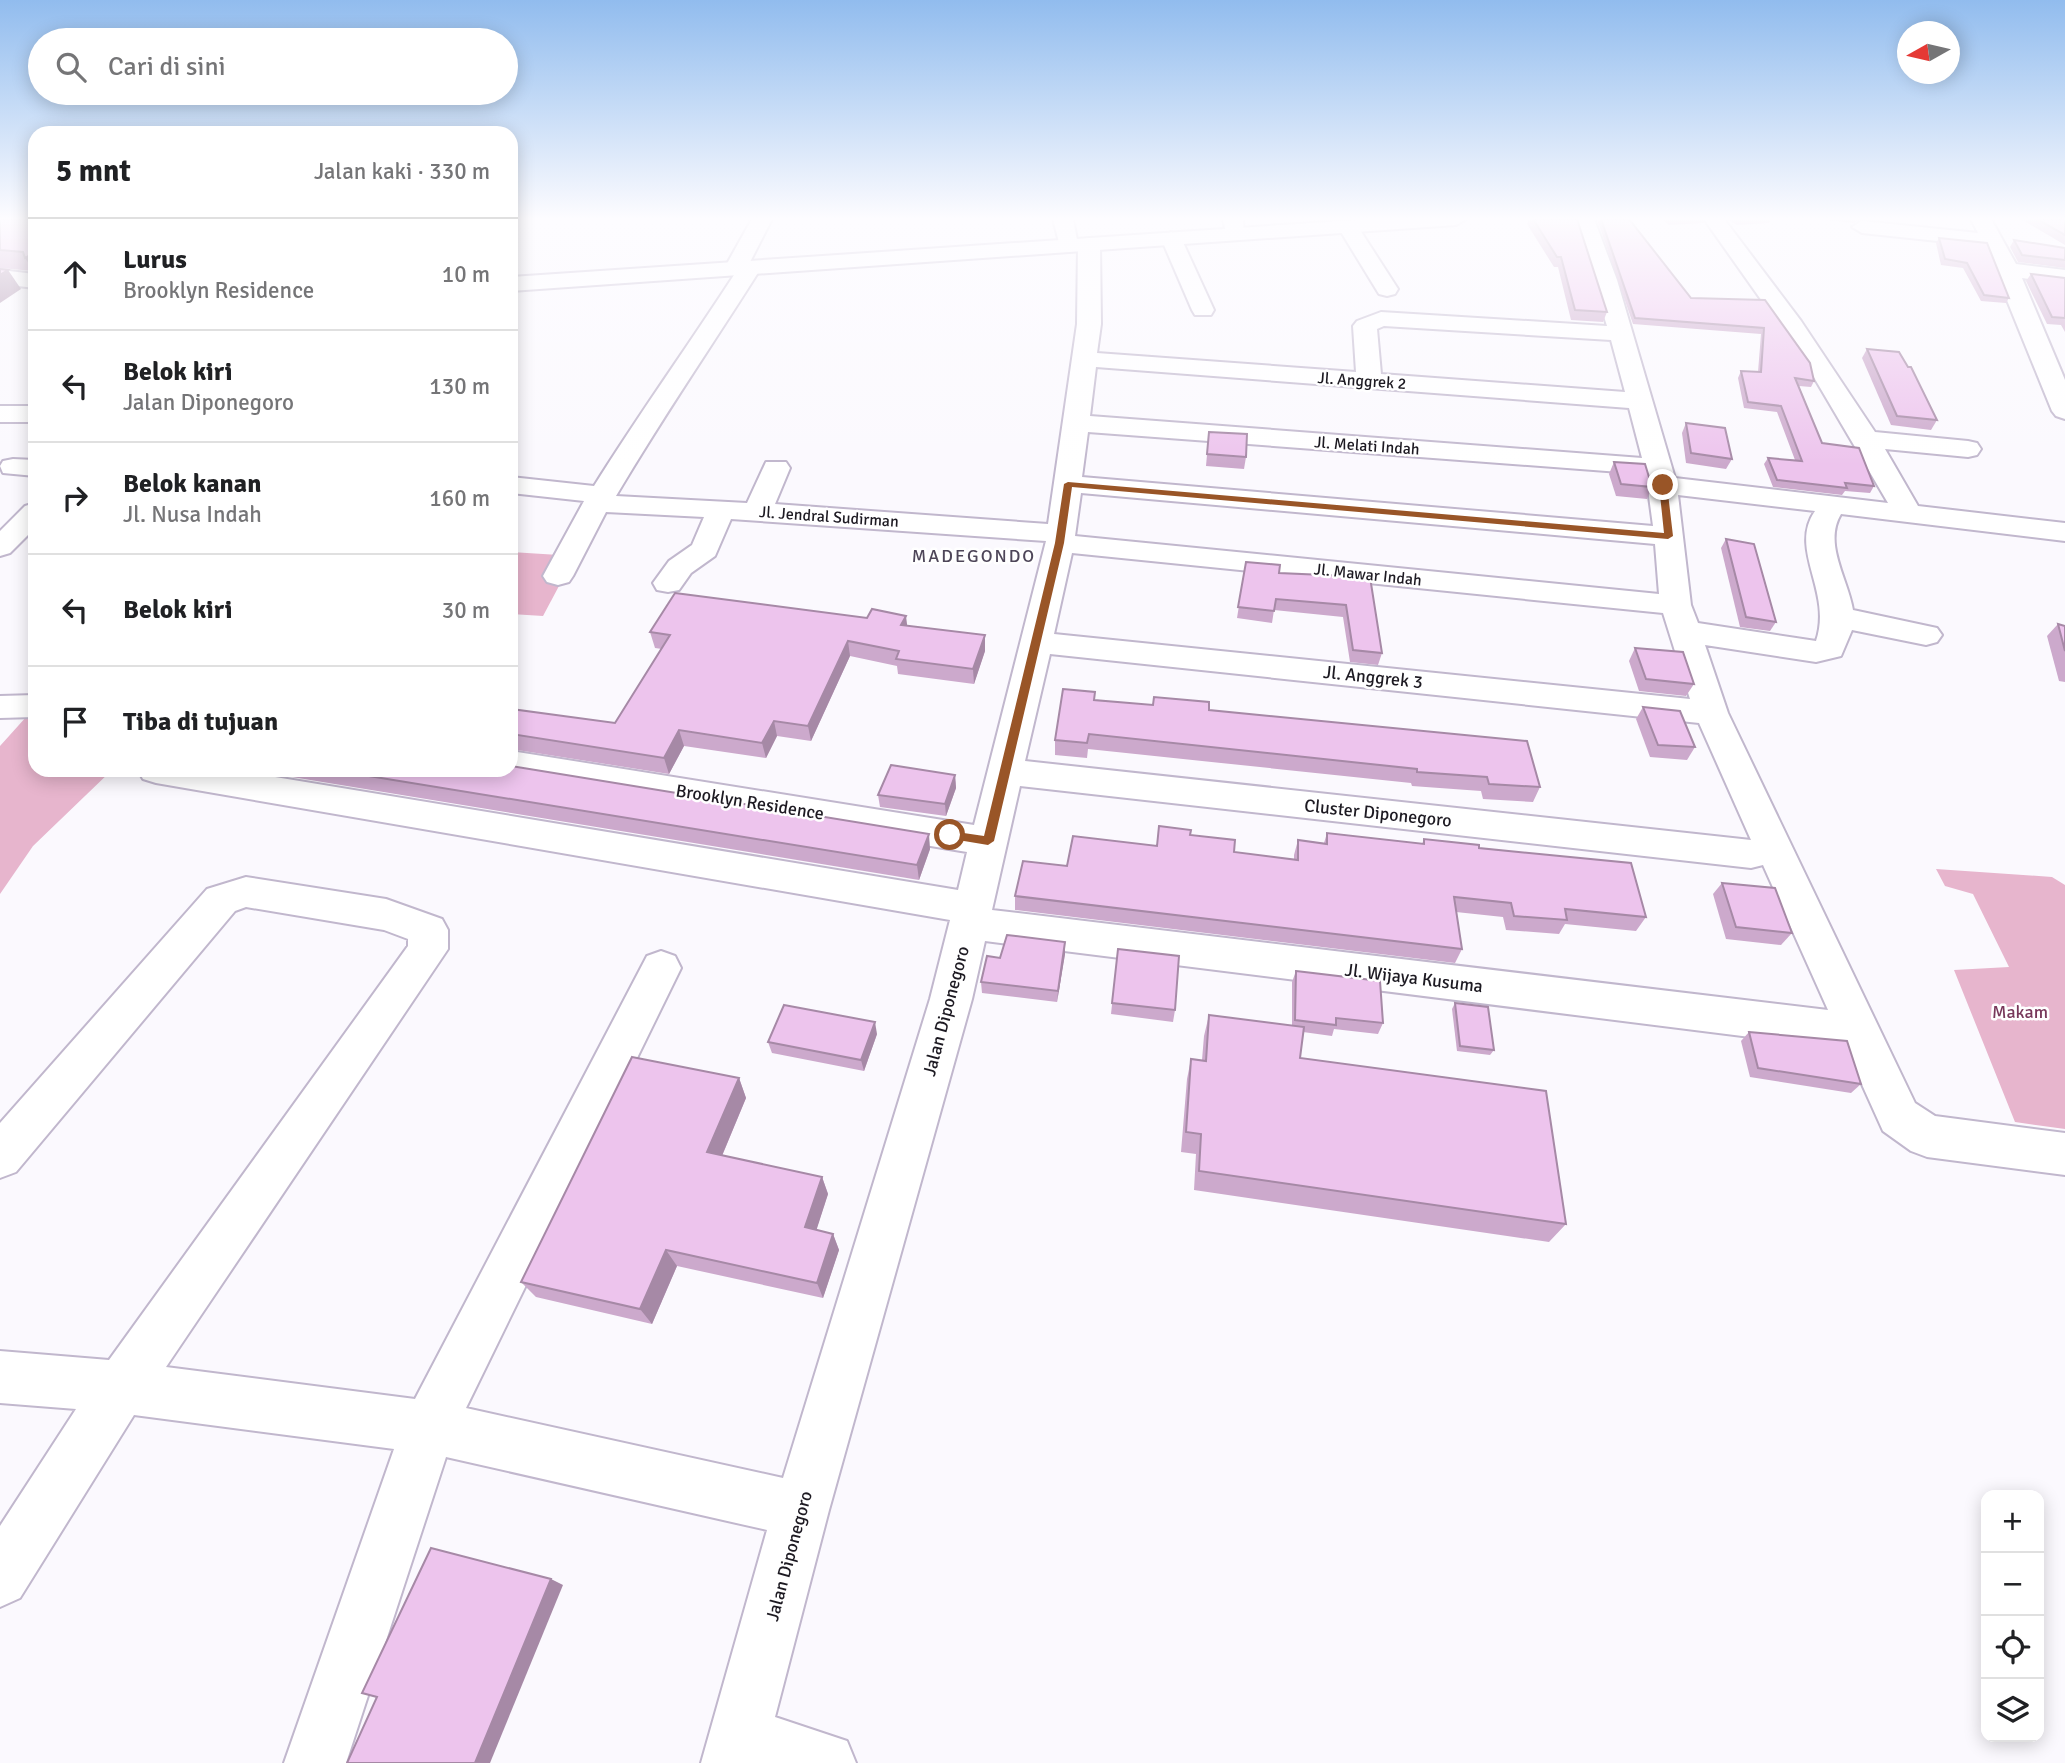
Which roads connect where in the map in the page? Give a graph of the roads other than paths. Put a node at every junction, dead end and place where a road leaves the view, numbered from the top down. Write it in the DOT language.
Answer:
graph roads {
  1 [pos="725,301"];
  2 [pos="1087,301"];
  3 [pos="1199,301"];
  4 [pos="1610,301"];
  5 [pos="1778,301"];
  6 [pos="2021,301"];
  7 [pos="1203,310"];
  8 [pos="1621,334"];
  9 [pos="1084,359"];
  10 [pos="1369,381"];
  11 [pos="1639,401"];
  12 [pos="2065,411"];
  13 [pos="0,414"];
  14 [pos="28,414"];
  15 [pos="1076,423"];
  16 [pos="1869,439"];
  17 [pos="1968,449"];
  18 [pos="776,468"];
  19 [pos="1661,476"];
  20 [pos="1068,484"];
  21 [pos="518,486"];
  22 [pos="858,488"];
  23 [pos="599,499"];
  24 [pos="28,505"];
  25 [pos="1833,505"];
  26 [pos="0,506"];
  27 [pos="721,509"];
  28 [pos="758,511"];
  29 [pos="1908,514"];
  30 [pos="850,517"];
  31 [pos="28,519"];
  32 [pos="2065,532"];
  33 [pos="1668,536"];
  34 [pos="1060,539"];
  35 [pos="0,547"];
  36 [pos="558,576"];
  37 [pos="668,583"];
  38 [pos="1838,617"];
  39 [pos="1679,618"];
  40 [pos="1926,635"];
  41 [pos="1036,642"];
  42 [pos="28,706"];
  43 [pos="0,707"];
  44 [pos="1711,713"];
  45 [pos="518,765"];
  46 [pos="1005,772"];
  47 [pos="195,777"];
  48 [pos="988,841"];
  49 [pos="1751,854"];
  50 [pos="971,916"];
  51 [pos="661,968"];
  52 [pos="1859,1032"];
  53 [pos="2065,1154"];
  54 [pos="0,1157"];
  55 [pos="0,1377"];
  56 [pos="121,1387"];
  57 [pos="429,1427"];
  58 [pos="801,1510"];
  59 [pos="0,1578"];
  60 [pos="736,1750"];
  61 [pos="315,1763"];
  62 [pos="825,1763"];
  1 -- 23 [label="street"];
  2 -- 9 [label="street, Jalan Diponegoro"];
  3 -- 7 [label="street"];
  4 -- 8 [label="street"];
  5 -- 16 [label="street"];
  6 -- 12 [label="street"];
  8 -- 10 [label="street"];
  8 -- 11 [label="street"];
  9 -- 10 [label="street, Jl. Anggrek 2"];
  9 -- 15 [label="street, Jalan Diponegoro"];
  10 -- 11 [label="street, Jl. Anggrek 2"];
  11 -- 19 [label="street"];
  13 -- 14 [label="street"];
  15 -- 19 [label="street, Jl. Melati Indah"];
  15 -- 20 [label="street, Jalan Diponegoro"];
  16 -- 17 [label="street"];
  16 -- 29 [label="street"];
  18 -- 28 [label="street"];
  19 -- 25 [label="street, Jl. Melati Indah"];
  19 -- 33 [label="street"];
  20 -- 33 [label="street"];
  20 -- 34 [label="street, Jalan Diponegoro"];
  21 -- 23 [label="street, Jl. Jendral Sudirman"];
  22 -- 30 [label="street"];
  23 -- 27 [label="street, Jl. Jendral Sudirman"];
  23 -- 36 [label="street"];
  24 -- 26 [label="street"];
  25 -- 29 [label="street, Jl. Melati Indah"];
  25 -- 38 [label="street"];
  27 -- 28 [label="street, Jl. Jendral Sudirman"];
  27 -- 37 [label="street"];
  28 -- 30 [label="street, Jl. Jendral Sudirman"];
  29 -- 32 [label="street, Jl. Melati Indah"];
  30 -- 34 [label="street, Jl. Jendral Sudirman"];
  31 -- 35 [label="street"];
  33 -- 39 [label="street"];
  34 -- 39 [label="street, Jl. Mawar Indah"];
  34 -- 41 [label="street, Jalan Diponegoro"];
  38 -- 39 [label="street, Jl. Mawar Indah"];
  38 -- 40 [label="street"];
  39 -- 44 [label="street"];
  41 -- 44 [label="street, Jl. Anggrek 3"];
  41 -- 46 [label="street, Jalan Diponegoro"];
  42 -- 43 [label="street"];
  44 -- 52 [label="street"];
  45 -- 48 [label="street, Brooklyn Residence"];
  46 -- 48 [label="street, Jalan Diponegoro"];
  46 -- 49 [label="street, Cluster Diponegoro"];
  47 -- 50 [label="street, Jl. Wijaya Kusuma"];
  48 -- 50 [label="street, Jalan Diponegoro"];
  50 -- 52 [label="street, Jl. Wijaya Kusuma"];
  50 -- 58 [label="street, Jalan Diponegoro"];
  51 -- 57 [label="street"];
  52 -- 53 [label="street"];
  54 -- 56 [label="street"];
  55 -- 56 [label="street"];
  56 -- 57 [label="street"];
  56 -- 59 [label="street"];
  57 -- 58 [label="street"];
  57 -- 61 [label="street"];
  58 -- 60 [label="street, Jalan Diponegoro"];
  60 -- 62 [label="street"];
}
